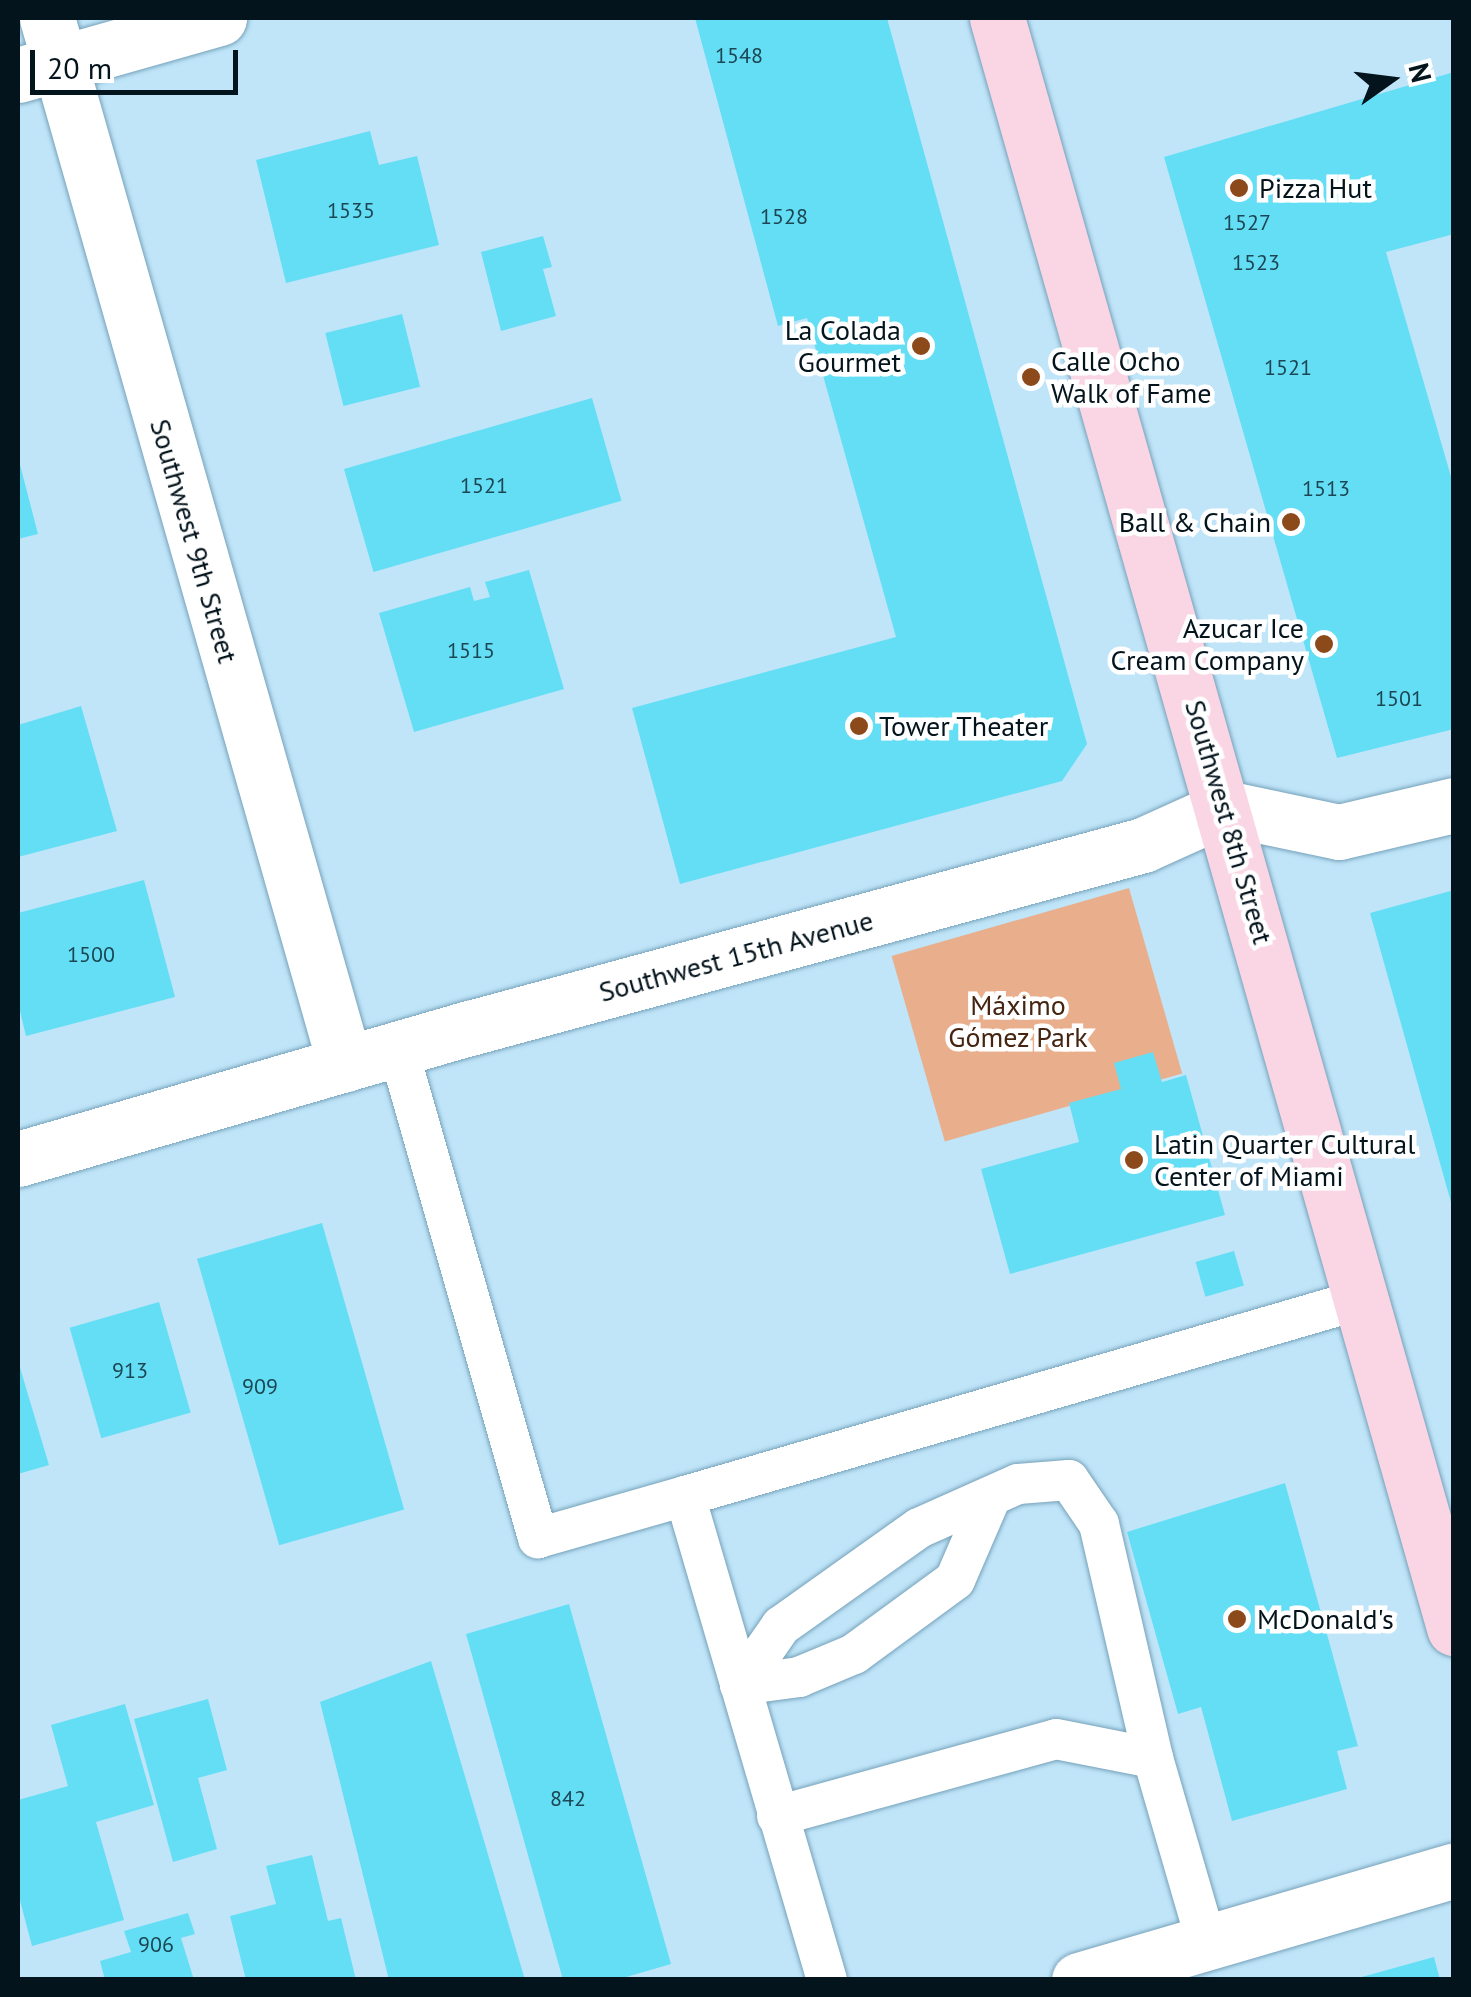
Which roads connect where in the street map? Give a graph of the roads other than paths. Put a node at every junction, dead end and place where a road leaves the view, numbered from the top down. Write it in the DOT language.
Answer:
graph roads {
  1 [pos="219,18"];
  2 [pos="996,18"];
  3 [pos="41,52"];
  4 [pos="1454,806"];
  5 [pos="1224,808"];
  6 [pos="398,1049"];
  7 [pos="345,1064"];
  8 [pos="18,1160"];
  9 [pos="1362,1298"];
  10 [pos="684,1496"];
  11 [pos="990,1499"];
  12 [pos="1454,1628"];
  13 [pos="740,1685"];
  14 [pos="1153,1758"];
  15 [pos="777,1816"];
  16 [pos="1454,1870"];
  17 [pos="1206,1941"];
  18 [pos="827,1980"];
  19 [pos="1080,1980"];
  1 -- 3 [label="street"];
  2 -- 5 [label="main road, Southwest 8th Street"];
  3 -- 7 [label="street, Southwest 9th Street"];
  4 -- 5 [label="street"];
  5 -- 6 [label="street, Southwest 15th Avenue"];
  5 -- 9 [label="main road, Southwest 8th Street"];
  6 -- 7 [label="street, Southwest 15th Avenue"];
  6 -- 10 [label="lane"];
  7 -- 8 [label="street, Southwest 15th Avenue"];
  9 -- 10 [label="lane"];
  9 -- 12 [label="main road, Southwest 8th Street"];
  10 -- 13 [label="lane"];
  11 -- 13 [label="lane"];
  11 -- 13 [label="lane"];
  11 -- 14 [label="lane"];
  13 -- 15 [label="lane"];
  14 -- 15 [label="lane"];
  14 -- 17 [label="lane"];
  15 -- 18 [label="lane"];
  16 -- 17 [label="street"];
  17 -- 19 [label="street"];
}
